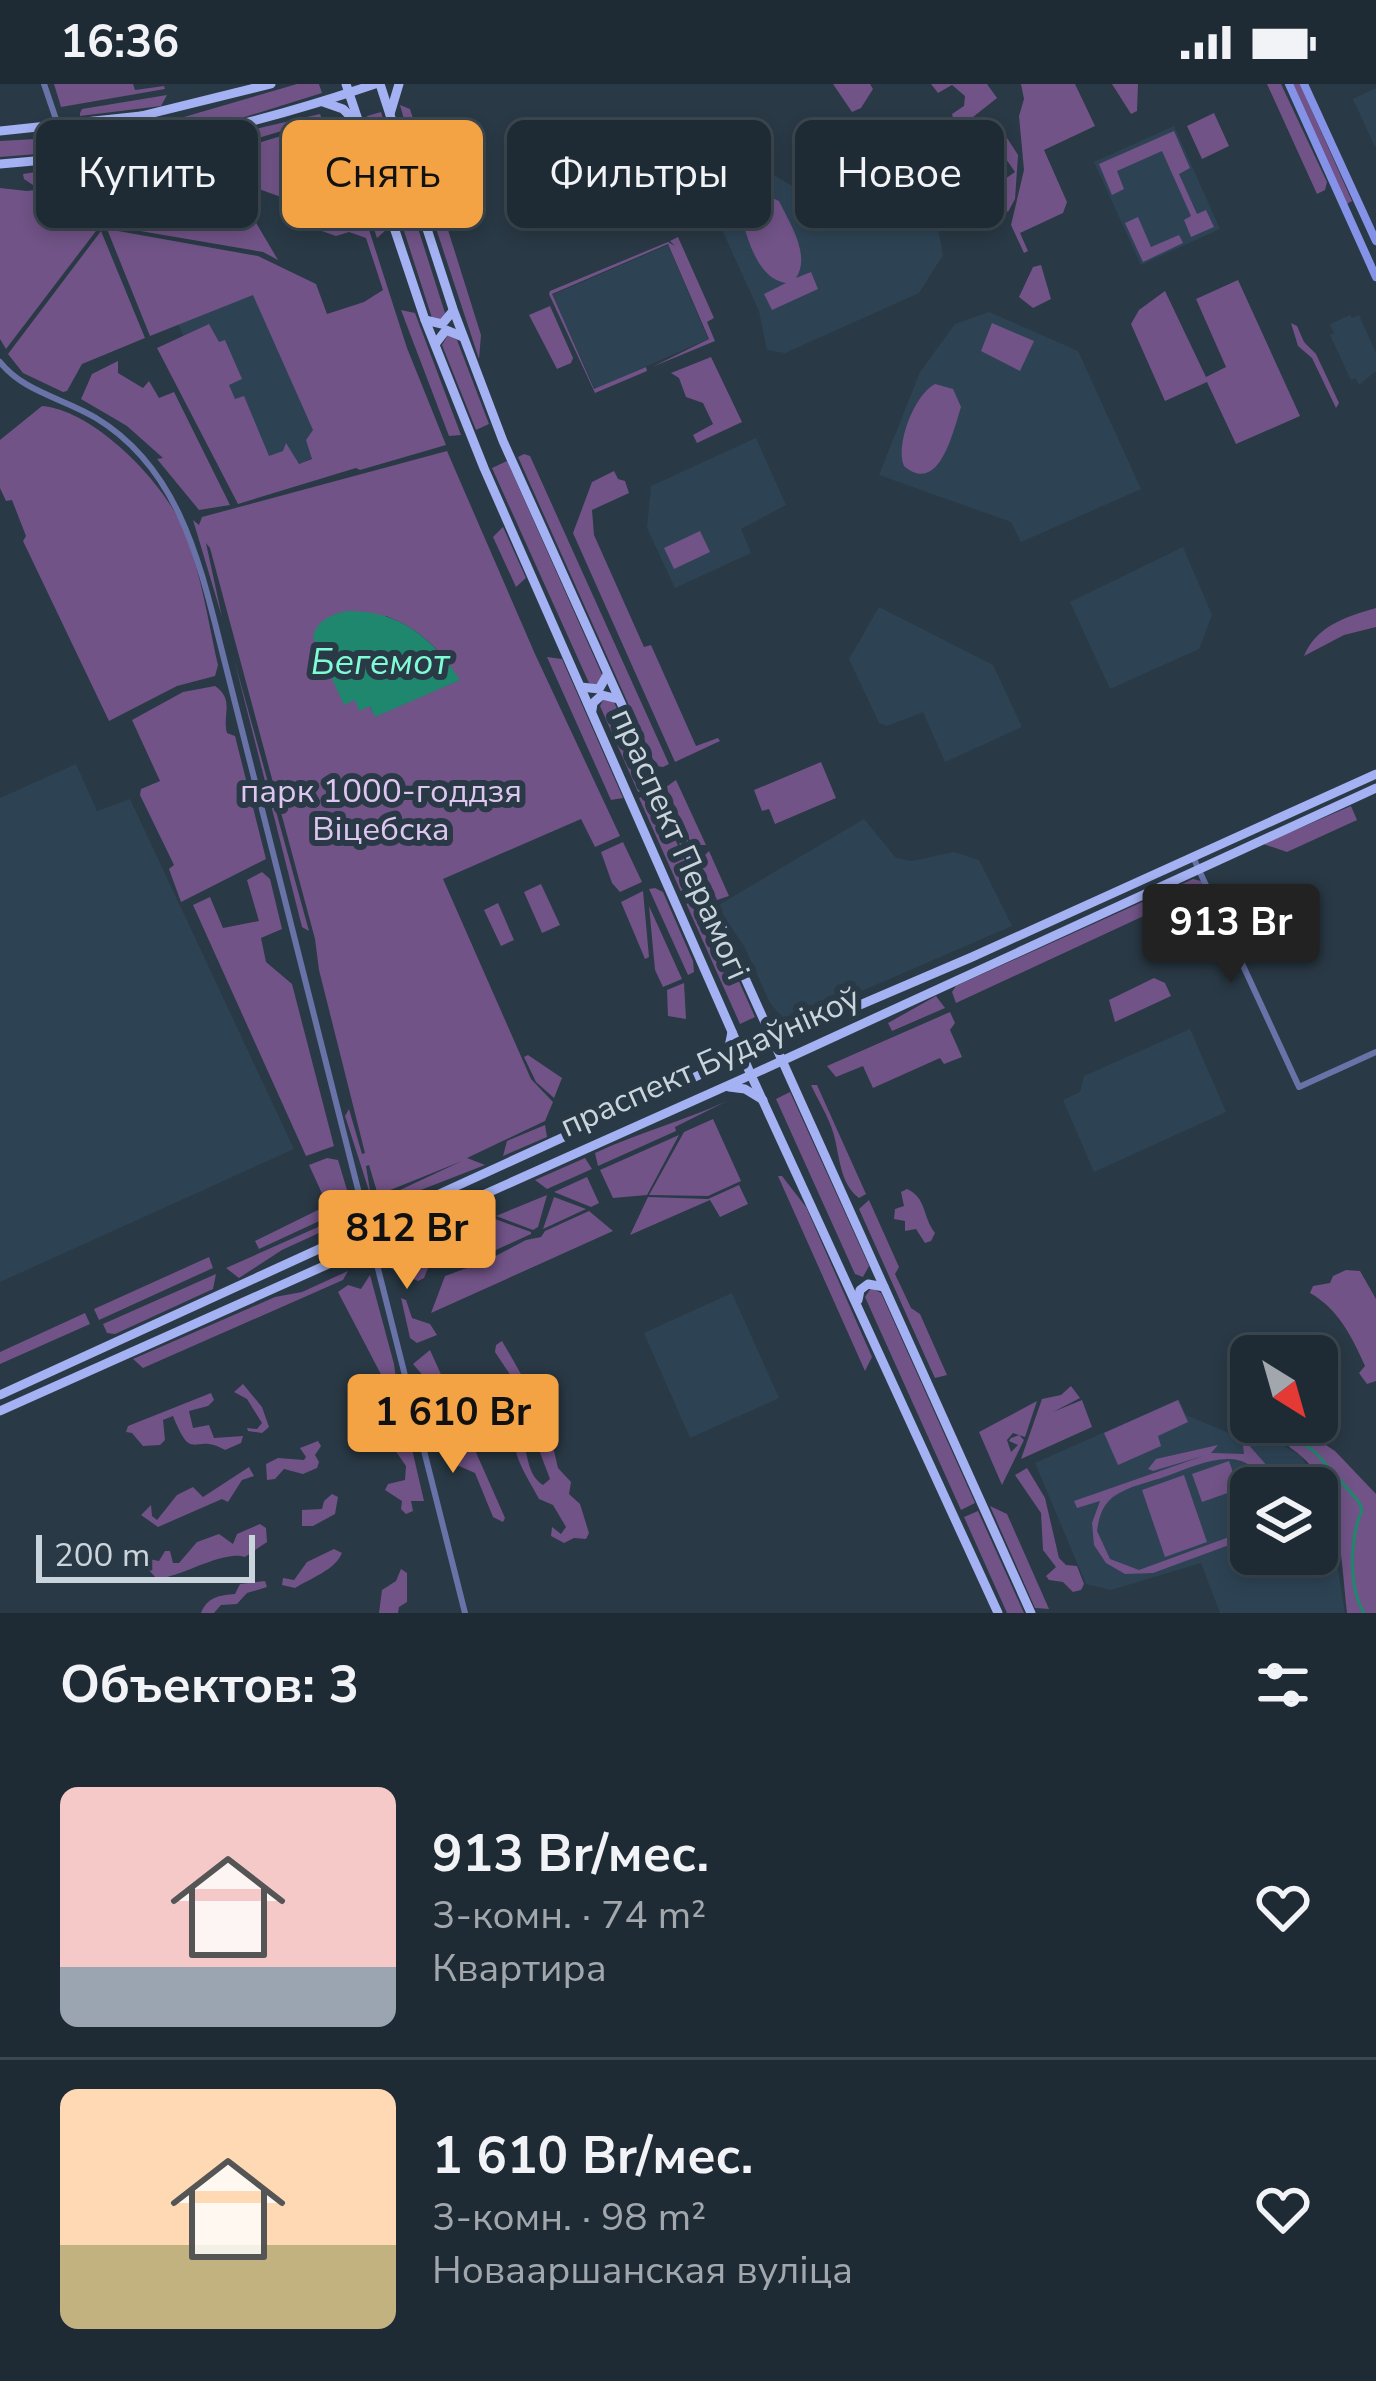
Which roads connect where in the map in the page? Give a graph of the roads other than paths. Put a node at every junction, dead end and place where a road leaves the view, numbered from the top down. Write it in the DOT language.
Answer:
graph roads {
  1 [pos="44,84"];
  2 [pos="271,84"];
  3 [pos="377,84"];
  4 [pos="399,84"];
  5 [pos="1289,84"];
  6 [pos="1304,84"];
  7 [pos="348,88"];
  8 [pos="321,102"];
  9 [pos="390,114"];
  10 [pos="141,116"];
  11 [pos="55,120"];
  12 [pos="115,120"];
  13 [pos="139,120"];
  14 [pos="249,120"];
  15 [pos="354,120"];
  16 [pos="359,120"];
  17 [pos="36,129"];
  18 [pos="0,131"];
  19 [pos="36,161"];
  20 [pos="0,164"];
  21 [pos="395,228"];
  22 [pos="1376,241"];
  23 [pos="1376,278"];
  24 [pos="453,309"];
  25 [pos="425,320"];
  26 [pos="463,337"];
  27 [pos="436,348"];
  28 [pos="0,362"];
  29 [pos="607,675"];
  30 [pos="581,687"];
  31 [pos="618,699"];
  32 [pos="592,711"];
  33 [pos="1375,780"];
  34 [pos="1295,811"];
  35 [pos="1281,817"];
  36 [pos="1300,823"];
  37 [pos="1277,833"];
  38 [pos="1193,857"];
  39 [pos="1198,869"];
  40 [pos="1104,897"];
  41 [pos="1110,909"];
  42 [pos="1013,939"];
  43 [pos="1018,950"];
  44 [pos="941,970"];
  45 [pos="943,985"];
  46 [pos="764,1018"];
  47 [pos="802,1029"];
  48 [pos="732,1032"];
  49 [pos="775,1041"];
  50 [pos="810,1048"];
  51 [pos="1376,1052"];
  52 [pos="743,1055"];
  53 [pos="783,1060"];
  54 [pos="715,1069"];
  55 [pos="751,1075"];
  56 [pos="795,1086"];
  57 [pos="723,1087"];
  58 [pos="763,1100"];
  59 [pos="367,1227"];
  60 [pos="373,1246"];
  61 [pos="874,1262"];
  62 [pos="845,1274"];
  63 [pos="229,1291"];
  64 [pos="887,1292"];
  65 [pos="859,1304"];
  66 [pos="236,1306"];
  67 [pos="105,1347"];
  68 [pos="112,1361"];
  69 [pos="27,1382"];
  70 [pos="0,1394"];
  71 [pos="33,1396"];
  72 [pos="0,1412"];
  73 [pos="465,1613"];
  74 [pos="998,1613"];
  75 [pos="1031,1613"];
  1 -- 11 [label="street"];
  2 -- 10 [label="main road"];
  3 -- 7 [label="main road"];
  3 -- 9 [label="main road, праспект Перамогі"];
  4 -- 9 [label="main road"];
  5 -- 23 [label="main road"];
  6 -- 22 [label="main road"];
  7 -- 8 [label="main road"];
  7 -- 16 [label="main road, праспект Перамогі"];
  8 -- 14 [label="main road"];
  8 -- 15 [label="main road"];
  9 -- 24 [label="main road, праспект Перамогі"];
  10 -- 12 [label="main road"];
  10 -- 13 [label="main road"];
  17 -- 18 [label="main road"];
  19 -- 20 [label="main road"];
  21 -- 25 [label="main road, праспект Перамогі"];
  24 -- 25 [label="main road"];
  24 -- 26 [label="main road, праспект Перамогі"];
  25 -- 27 [label="main road, праспект Перамогі"];
  26 -- 27 [label="main road"];
  26 -- 29 [label="main road, праспект Перамогі"];
  27 -- 30 [label="main road, праспект Перамогі"];
  28 -- 59 [label="street"];
  29 -- 30 [label="main road"];
  29 -- 31 [label="main road, праспект Перамогі"];
  30 -- 32 [label="main road, праспект Перамогі"];
  31 -- 32 [label="main road"];
  31 -- 46 [label="main road, праспект Перамогі"];
  32 -- 48 [label="main road, праспект Перамогі"];
  33 -- 34 [label="main road, праспект Будаўнікоў"];
  33 -- 36 [label="main road, праспект Будаўнікоў"];
  34 -- 35 [label="main road, праспект Будаўнікоў"];
  34 -- 36 [label="street"];
  35 -- 37 [label="street"];
  35 -- 38 [label="main road, праспект Будаўнікоў"];
  36 -- 37 [label="main road, праспект Будаўнікоў"];
  37 -- 39 [label="main road, праспект Будаўнікоў"];
  38 -- 39 [label="street"];
  38 -- 40 [label="main road, праспект Будаўнікоў"];
  39 -- 41 [label="main road, праспект Будаўнікоў"];
  39 -- 51 [label="street"];
  40 -- 41 [label="street"];
  40 -- 42 [label="main road, праспект Будаўнікоў"];
  41 -- 43 [label="main road, праспект Будаўнікоў"];
  42 -- 43 [label="street"];
  42 -- 44 [label="main road, праспект Будаўнікоў"];
  43 -- 45 [label="main road, праспект Будаўнікоў"];
  44 -- 45 [label="street"];
  44 -- 47 [label="main road, праспект Будаўнікоў"];
  45 -- 50 [label="main road, праспект Будаўнікоў"];
  46 -- 47 [label="main road"];
  46 -- 49 [label="main road, праспект Перамогі"];
  47 -- 49 [label="main road, праспект Будаўнікоў"];
  48 -- 52 [label="main road, праспект Перамогі"];
  48 -- 54 [label="main road"];
  49 -- 52 [label="main road, праспект Будаўнікоў"];
  49 -- 53 [label="main road, праспект Перамогі"];
  50 -- 53 [label="main road, праспект Будаўнікоў"];
  50 -- 56 [label="main road"];
  52 -- 54 [label="main road, праспект Будаўнікоў"];
  52 -- 55 [label="main road, праспект Перамогі"];
  53 -- 55 [label="main road, праспект Будаўнікоў"];
  53 -- 56 [label="main road, праспект Перамогі"];
  54 -- 59 [label="main road, праспект Будаўнікоў"];
  55 -- 57 [label="main road, праспект Будаўнікоў"];
  55 -- 58 [label="main road, праспект Перамогі"];
  56 -- 61 [label="main road, праспект Перамогі"];
  57 -- 58 [label="main road"];
  57 -- 60 [label="main road, праспект Будаўнікоў"];
  58 -- 62 [label="main road, праспект Перамогі"];
  59 -- 60 [label="street"];
  59 -- 63 [label="main road, праспект Будаўнікоў"];
  60 -- 66 [label="main road, праспект Будаўнікоў"];
  60 -- 73 [label="street"];
  61 -- 62 [label="main road"];
  61 -- 64 [label="main road, праспект Перамогі"];
  62 -- 65 [label="main road, праспект Перамогі"];
  63 -- 66 [label="street"];
  63 -- 67 [label="main road, праспект Будаўнікоў"];
  64 -- 65 [label="main road"];
  64 -- 75 [label="main road, праспект Перамогі"];
  65 -- 74 [label="main road, праспект Перамогі"];
  66 -- 68 [label="main road, праспект Будаўнікоў"];
  67 -- 68 [label="street"];
  67 -- 69 [label="main road, праспект Будаўнікоў"];
  68 -- 71 [label="main road, праспект Будаўнікоў"];
  69 -- 70 [label="main road, праспект Будаўнікоў"];
  69 -- 71 [label="street"];
  71 -- 72 [label="main road, праспект Будаўнікоў"];
}
